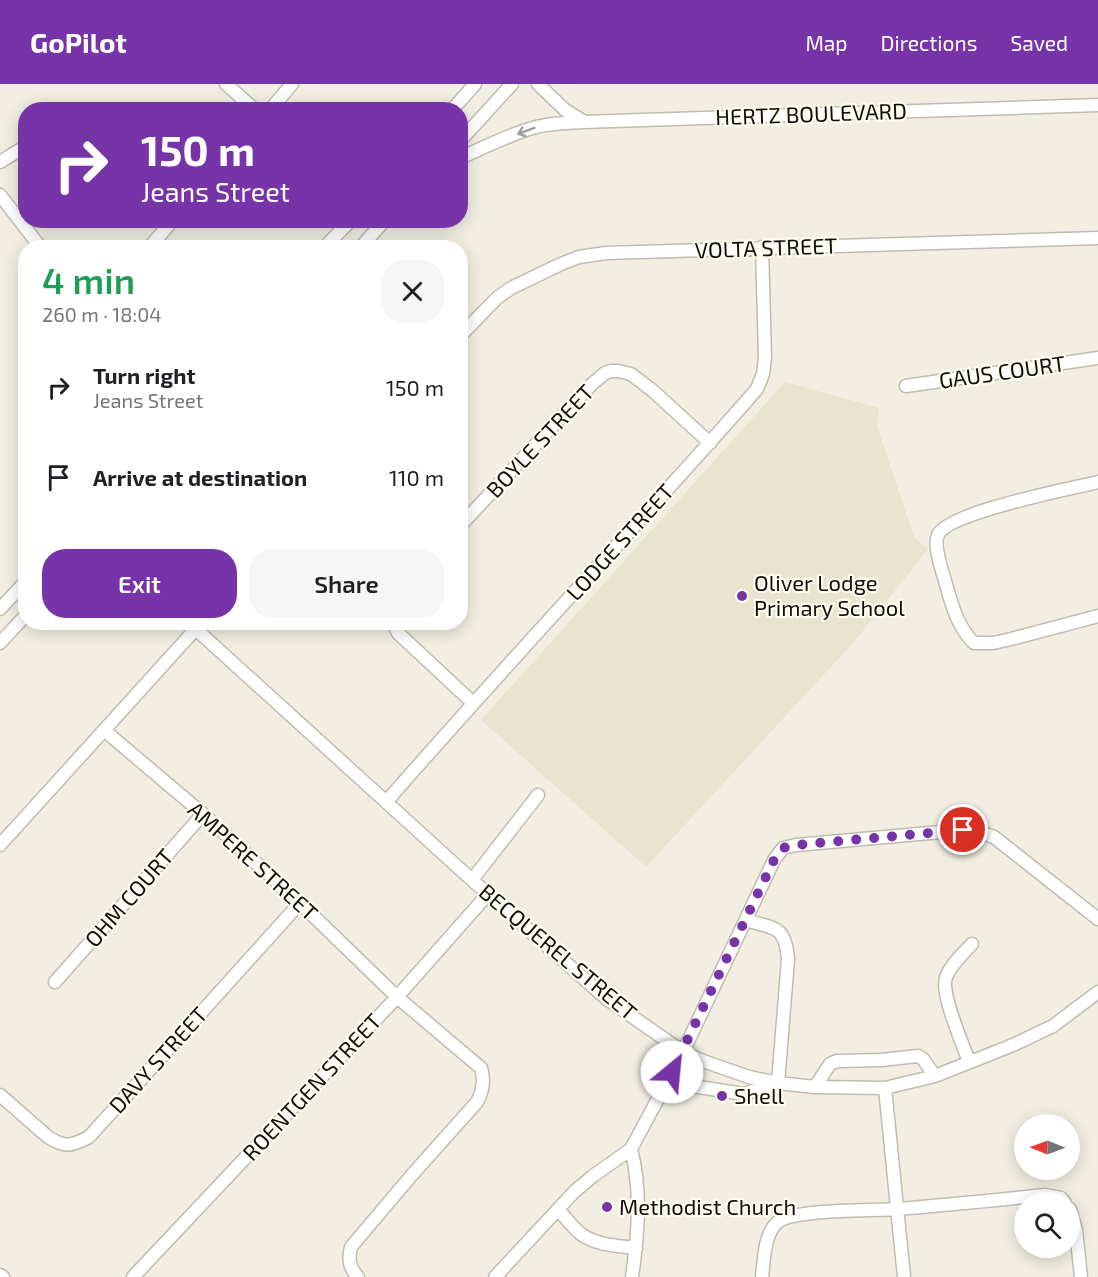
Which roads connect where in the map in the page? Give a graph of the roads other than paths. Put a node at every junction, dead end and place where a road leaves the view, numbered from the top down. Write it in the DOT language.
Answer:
graph roads {
  1 [pos="226,84"];
  2 [pos="292,84"];
  3 [pos="475,84"];
  4 [pos="512,84"];
  5 [pos="538,84"];
  6 [pos="545,84"];
  7 [pos="550,96"];
  8 [pos="246,102"];
  9 [pos="277,102"];
  10 [pos="459,102"];
  11 [pos="1098,105"];
  12 [pos="583,122"];
  13 [pos="468,132"];
  14 [pos="18,150"];
  15 [pos="468,155"];
  16 [pos="0,162"];
  17 [pos="0,195"];
  18 [pos="18,218"];
  19 [pos="26,228"];
  20 [pos="166,228"];
  21 [pos="343,228"];
  22 [pos="1098,238"];
  23 [pos="35,240"];
  24 [pos="156,240"];
  25 [pos="332,240"];
  26 [pos="762,247"];
  27 [pos="468,328"];
  28 [pos="1098,358"];
  29 [pos="906,386"];
  30 [pos="710,442"];
  31 [pos="1098,482"];
  32 [pos="468,517"];
  33 [pos="18,590"];
  34 [pos="0,609"];
  35 [pos="1098,616"];
  36 [pos="18,624"];
  37 [pos="191,630"];
  38 [pos="200,630"];
  39 [pos="397,630"];
  40 [pos="0,643"];
  41 [pos="473,703"];
  42 [pos="105,731"];
  43 [pos="538,795"];
  44 [pos="387,801"];
  45 [pos="203,814"];
  46 [pos="0,845"];
  47 [pos="472,880"];
  48 [pos="488,894"];
  49 [pos="300,903"];
  50 [pos="1098,919"];
  51 [pos="746,920"];
  52 [pos="972,944"];
  53 [pos="55,982"];
  54 [pos="1098,992"];
  55 [pos="398,997"];
  56 [pos="683,1052"];
  57 [pos="969,1062"];
  58 [pos="935,1076"];
  59 [pos="778,1083"];
  60 [pos="815,1087"];
  61 [pos="885,1088"];
  62 [pos="661,1093"];
  63 [pos="0,1095"];
  64 [pos="631,1149"];
  65 [pos="1014,1198"];
  66 [pos="558,1209"];
  67 [pos="897,1209"];
  68 [pos="636,1248"];
  69 [pos="1079,1258"];
  70 [pos="133,1277"];
  71 [pos="358,1277"];
  72 [pos="495,1277"];
  73 [pos="632,1277"];
  74 [pos="762,1277"];
  75 [pos="904,1277"];
  76 [pos="1081,1277"];
  1 -- 8 [label="street"];
  2 -- 9 [label="street"];
  3 -- 10 [label="street"];
  4 -- 13 [label="street"];
  5 -- 7 [label="street"];
  6 -- 7 [label="street"];
  7 -- 12 [label="street"];
  11 -- 12 [label="street, HERTZ BOULEVARD"];
  12 -- 15 [label="street, HERTZ BOULEVARD, one-way"];
  14 -- 16 [label="street"];
  17 -- 18 [label="street"];
  19 -- 23 [label="street"];
  20 -- 24 [label="street"];
  21 -- 25 [label="street"];
  22 -- 26 [label="street, VOLTA STREET"];
  26 -- 27 [label="street, VOLTA STREET"];
  26 -- 30 [label="street, LODGE STREET"];
  28 -- 29 [label="street, GAUS COURT"];
  30 -- 32 [label="street, BOYLE STREET"];
  30 -- 41 [label="street, LODGE STREET"];
  31 -- 35 [label="street"];
  33 -- 34 [label="street"];
  36 -- 40 [label="street"];
  37 -- 42 [label="street"];
  38 -- 44 [label="street, BECQUEREL STREET"];
  39 -- 41 [label="street"];
  41 -- 44 [label="street, LODGE STREET"];
  42 -- 45 [label="street, AMPERE STREET"];
  42 -- 46 [label="street"];
  43 -- 47 [label="street"];
  44 -- 47 [label="street, BECQUEREL STREET"];
  45 -- 49 [label="street, AMPERE STREET"];
  45 -- 53 [label="street, OHM COURT"];
  47 -- 48 [label="street, BECQUEREL STREET"];
  48 -- 55 [label="street, ROENTGEN STREET"];
  48 -- 56 [label="street, BECQUEREL STREET"];
  49 -- 55 [label="street, AMPERE STREET"];
  49 -- 63 [label="street, DAVY STREET"];
  50 -- 51 [label="street"];
  51 -- 56 [label="street"];
  51 -- 59 [label="street"];
  52 -- 57 [label="street"];
  54 -- 57 [label="street, BECQUEREL STREET"];
  55 -- 70 [label="street, ROENTGEN STREET"];
  55 -- 71 [label="street, AMPERE STREET"];
  56 -- 59 [label="street, BECQUEREL STREET"];
  56 -- 62 [label="street"];
  57 -- 58 [label="street, BECQUEREL STREET"];
  58 -- 60 [label="street"];
  58 -- 61 [label="street, BECQUEREL STREET"];
  59 -- 60 [label="street, BECQUEREL STREET"];
  59 -- 62 [label="street"];
  60 -- 61 [label="street, BECQUEREL STREET"];
  61 -- 67 [label="street"];
  62 -- 64 [label="street"];
  64 -- 66 [label="street"];
  64 -- 68 [label="street"];
  65 -- 67 [label="street"];
  66 -- 68 [label="street"];
  66 -- 72 [label="street"];
  67 -- 74 [label="street"];
  67 -- 75 [label="street"];
  68 -- 73 [label="street"];
  69 -- 76 [label="street"];
}
